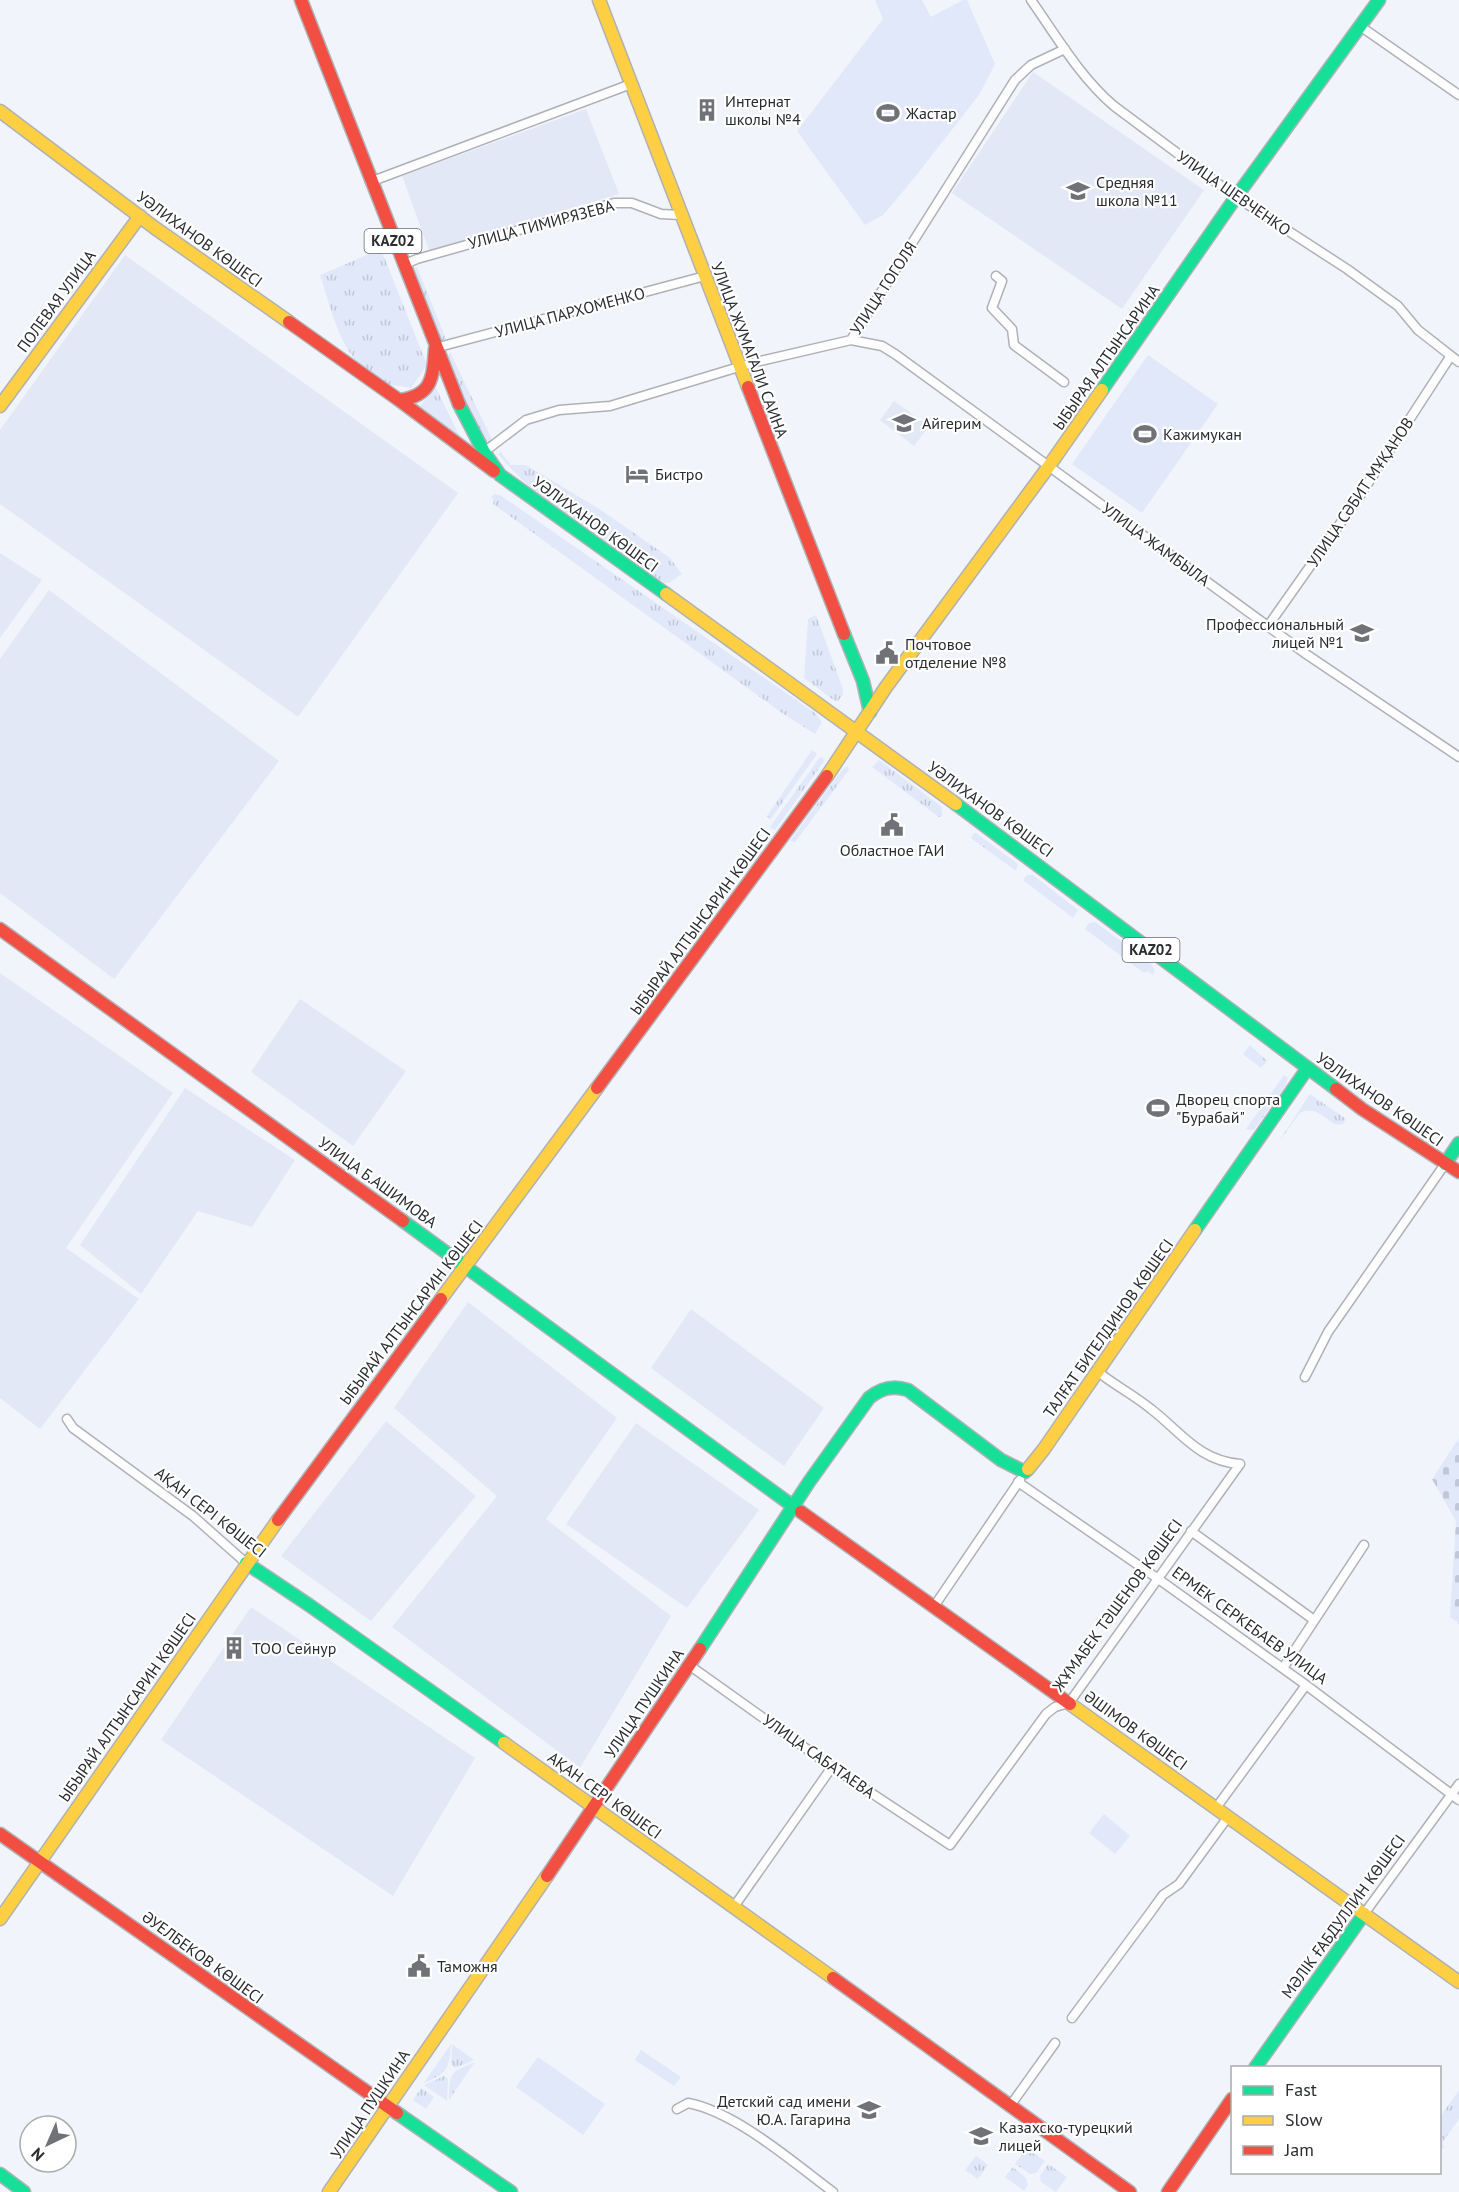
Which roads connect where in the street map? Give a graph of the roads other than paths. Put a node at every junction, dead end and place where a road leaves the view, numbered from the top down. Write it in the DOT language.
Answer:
graph roads {
  1 [pos="301,0"];
  2 [pos="599,0"];
  3 [pos="1031,0"];
  4 [pos="1379,0"];
  5 [pos="1360,26"];
  6 [pos="1065,49"];
  7 [pos="632,84"];
  8 [pos="1459,95"];
  9 [pos="0,111"];
  10 [pos="370,182"];
  11 [pos="1236,197"];
  12 [pos="680,215"];
  13 [pos="140,216"];
  14 [pos="403,265"];
  15 [pos="705,276"];
  16 [pos="996,276"];
  17 [pos="851,340"];
  18 [pos="435,348"];
  19 [pos="1450,357"];
  20 [pos="1459,362"];
  21 [pos="740,368"];
  22 [pos="1064,382"];
  23 [pos="399,400"];
  24 [pos="0,406"];
  25 [pos="484,452"];
  26 [pos="1049,466"];
  27 [pos="500,475"];
  28 [pos="1268,626"];
  29 [pos="870,712"];
  30 [pos="858,732"];
  31 [pos="1459,758"];
  32 [pos="0,930"];
  33 [pos="1307,1069"];
  34 [pos="1457,1147"];
  35 [pos="1445,1164"];
  36 [pos="1459,1174"];
  37 [pos="466,1267"];
  38 [pos="1097,1371"];
  39 [pos="1305,1377"];
  40 [pos="889,1387"];
  41 [pos="67,1419"];
  42 [pos="1021,1477"];
  43 [pos="794,1506"];
  44 [pos="1191,1531"];
  45 [pos="1364,1545"];
  46 [pos="246,1563"];
  47 [pos="1157,1578"];
  48 [pos="935,1605"];
  49 [pos="1314,1620"];
  50 [pos="689,1665"];
  51 [pos="1283,1668"];
  52 [pos="1306,1685"];
  53 [pos="1069,1702"];
  54 [pos="832,1767"];
  55 [pos="1459,1784"];
  56 [pos="1455,1797"];
  57 [pos="594,1808"];
  58 [pos="1216,1808"];
  59 [pos="1228,1817"];
  60 [pos="0,1834"];
  61 [pos="950,1845"];
  62 [pos="40,1862"];
  63 [pos="733,1908"];
  64 [pos="1364,1914"];
  65 [pos="0,1919"];
  66 [pos="1459,1982"];
  67 [pos="1072,2018"];
  68 [pos="1055,2043"];
  69 [pos="1256,2066"];
  70 [pos="1231,2102"];
  71 [pos="388,2105"];
  72 [pos="1010,2106"];
  73 [pos="677,2109"];
  74 [pos="0,2174"];
  75 [pos="24,2192"];
  76 [pos="329,2192"];
  77 [pos="511,2192"];
  78 [pos="833,2192"];
  79 [pos="1131,2192"];
  80 [pos="1168,2192"];
  1 -- 10 [label="main road, УӘЛИХАНОВ КӨШЕСІ / KАZ02"];
  2 -- 7 [label="main road, УЛИЦА ЖУМАГАЛИ САИНА"];
  3 -- 6 [label="street, УЛИЦА ШЕВЧЕНКО"];
  4 -- 5 [label="main road, ЫБЫРАЯ АЛТЫНСАРИНА"];
  5 -- 8 [label="street"];
  5 -- 11 [label="main road, ЫБЫРАЯ АЛТЫНСАРИНА"];
  6 -- 11 [label="street, УЛИЦА ШЕВЧЕНКО"];
  6 -- 17 [label="street, УЛИЦА ГОГОЛЯ"];
  7 -- 10 [label="street"];
  7 -- 12 [label="main road, УЛИЦА ЖУМАГАЛИ САИНА"];
  9 -- 13 [label="main road, УӘЛИХАНОВ КӨШЕСІ"];
  10 -- 14 [label="main road, УӘЛИХАНОВ КӨШЕСІ / KАZ02"];
  11 -- 19 [label="street, УЛИЦА ШЕВЧЕНКО"];
  11 -- 26 [label="main road, ЫБЫРАЯ АЛТЫНСАРИНА"];
  12 -- 14 [label="street, УЛИЦА ТИМИРЯЗЕВА"];
  12 -- 15 [label="main road, УЛИЦА ЖУМАГАЛИ САИНА"];
  13 -- 23 [label="main road, УӘЛИХАНОВ КӨШЕСІ"];
  13 -- 24 [label="main road, ПОЛЕВАЯ УЛИЦА"];
  14 -- 18 [label="main road, УӘЛИХАНОВ КӨШЕСІ / KАZ02"];
  15 -- 18 [label="street, УЛИЦА ПАРХОМЕНКО"];
  15 -- 21 [label="main road, УЛИЦА ЖУМАГАЛИ САИНА"];
  16 -- 22 [label="street"];
  17 -- 21 [label="street, УЛИЦА ГОГОЛЯ"];
  17 -- 26 [label="street, УЛИЦА ЖАМБЫЛА"];
  18 -- 23 [label="main road"];
  18 -- 25 [label="main road, УӘЛИХАНОВ КӨШЕСІ / KАZ02"];
  19 -- 20 [label="street, УЛИЦА ШЕВЧЕНКО"];
  19 -- 28 [label="street, УЛИЦА СӘБИТ МҰҚАНОВ"];
  21 -- 25 [label="street, УЛИЦА ГОГОЛЯ"];
  21 -- 29 [label="main road, УЛИЦА ЖУМАГАЛИ САИНА"];
  23 -- 27 [label="main road, УӘЛИХАНОВ КӨШЕСІ"];
  25 -- 27 [label="main road, УӘЛИХАНОВ КӨШЕСІ / KАZ02"];
  26 -- 28 [label="street, УЛИЦА ЖАМБЫЛА"];
  26 -- 29 [label="main road, ЫБЫРАЯ АЛТЫНСАРИНА"];
  27 -- 30 [label="main road, УӘЛИХАНОВ КӨШЕСІ / KАZ02"];
  28 -- 31 [label="street, УЛИЦА ЖАМБЫЛА"];
  29 -- 30 [label="main road, ЫБЫРАЯ АЛТЫНСАРИНА"];
  30 -- 33 [label="main road, УӘЛИХАНОВ КӨШЕСІ / KАZ02"];
  30 -- 37 [label="main road, ЫБЫРАЙ АЛТЫНСАРИН КӨШЕСІ"];
  32 -- 37 [label="main road, УЛИЦА Б.АШИМОВА"];
  33 -- 35 [label="main road, УӘЛИХАНОВ КӨШЕСІ / KАZ02"];
  33 -- 38 [label="main road, ТАЛҒАТ БИГЕЛДИНОВ КӨШЕСІ"];
  34 -- 35 [label="main road"];
  35 -- 36 [label="main road, УӘЛИХАНОВ КӨШЕСІ / KАZ02"];
  35 -- 39 [label="street"];
  37 -- 43 [label="main road, УЛИЦА Б.АШИМОВА"];
  37 -- 46 [label="main road, ЫБЫРАЙ АЛТЫНСАРИН КӨШЕСІ"];
  38 -- 42 [label="main road, ТАЛҒАТ БИГЕЛДИНОВ КӨШЕСІ"];
  38 -- 44 [label="street, ЖҰМАБЕК ТӘШЕНОВ КӨШЕСІ"];
  40 -- 42 [label="main road, ЕРМЕК СЕРКЕБАЕВ УЛИЦА"];
  40 -- 43 [label="main road, УЛИЦА ПУШКИНА"];
  41 -- 46 [label="street, АҚАН СЕРІ КӨШЕСІ"];
  42 -- 47 [label="street, ЕРМЕК СЕРКЕБАЕВ УЛИЦА"];
  42 -- 48 [label="street, ТАЛҒАТ БИГЕЛДИНОВ КӨШЕСІ"];
  43 -- 48 [label="main road, ӘШІМОВ КӨШЕСІ"];
  43 -- 50 [label="main road, УЛИЦА ПУШКИНА"];
  44 -- 47 [label="street, ЖҰМАБЕК ТӘШЕНОВ КӨШЕСІ"];
  44 -- 49 [label="street"];
  45 -- 49 [label="street"];
  46 -- 57 [label="main road, АҚАН СЕРІ КӨШЕСІ"];
  46 -- 62 [label="main road, ЫБЫРАЙ АЛТЫНСАРИН КӨШЕСІ"];
  47 -- 51 [label="street, ЕРМЕК СЕРКЕБАЕВ УЛИЦА"];
  47 -- 53 [label="street, ЖҰМАБЕК ТӘШЕНОВ КӨШЕСІ"];
  48 -- 53 [label="main road, ӘШІМОВ КӨШЕСІ"];
  49 -- 51 [label="street"];
  50 -- 54 [label="street, УЛИЦА САБАТАЕВА"];
  50 -- 57 [label="main road, УЛИЦА ПУШКИНА"];
  51 -- 52 [label="street, ЕРМЕК СЕРКЕБАЕВ УЛИЦА"];
  52 -- 56 [label="street, ЕРМЕК СЕРКЕБАЕВ УЛИЦА"];
  52 -- 58 [label="street"];
  53 -- 58 [label="main road, ӘШІМОВ КӨШЕСІ"];
  53 -- 61 [label="street, ЖҰМАБЕК ТӘШЕНОВ КӨШЕСІ"];
  54 -- 61 [label="street, УЛИЦА САБАТАЕВА"];
  54 -- 63 [label="street"];
  55 -- 56 [label="street, МӘЛІК ҒАБДУЛЛИН КӨШЕСІ"];
  56 -- 64 [label="street, МӘЛІК ҒАБДУЛЛИН КӨШЕСІ"];
  57 -- 63 [label="main road, АҚАН СЕРІ КӨШЕСІ"];
  57 -- 71 [label="main road, УЛИЦА ПУШКИНА"];
  58 -- 59 [label="main road, ӘШІМОВ КӨШЕСІ"];
  59 -- 64 [label="main road, ӘШІМОВ КӨШЕСІ"];
  59 -- 67 [label="street"];
  60 -- 62 [label="main road, ӘУЕЛБЕКОВ КӨШЕСІ"];
  62 -- 65 [label="main road, ЫБЫРАЙ АЛТЫНСАРИН КӨШЕСІ"];
  62 -- 71 [label="main road, ӘУЕЛБЕКОВ КӨШЕСІ"];
  63 -- 72 [label="main road, АҚАН СЕРІ КӨШЕСІ"];
  64 -- 66 [label="main road, ӘШІМОВ КӨШЕСІ"];
  64 -- 69 [label="main road, МӘЛІК ҒАБДУЛЛИН КӨШЕСІ"];
  68 -- 72 [label="street"];
  70 -- 80 [label="main road"];
  71 -- 76 [label="main road, УЛИЦА ПУШКИНА"];
  71 -- 77 [label="main road, ӘУЕЛБЕКОВ КӨШЕСІ"];
  72 -- 79 [label="main road, АҚАН СЕРІ КӨШЕСІ"];
  73 -- 78 [label="street"];
  74 -- 75 [label="main road"];
}
